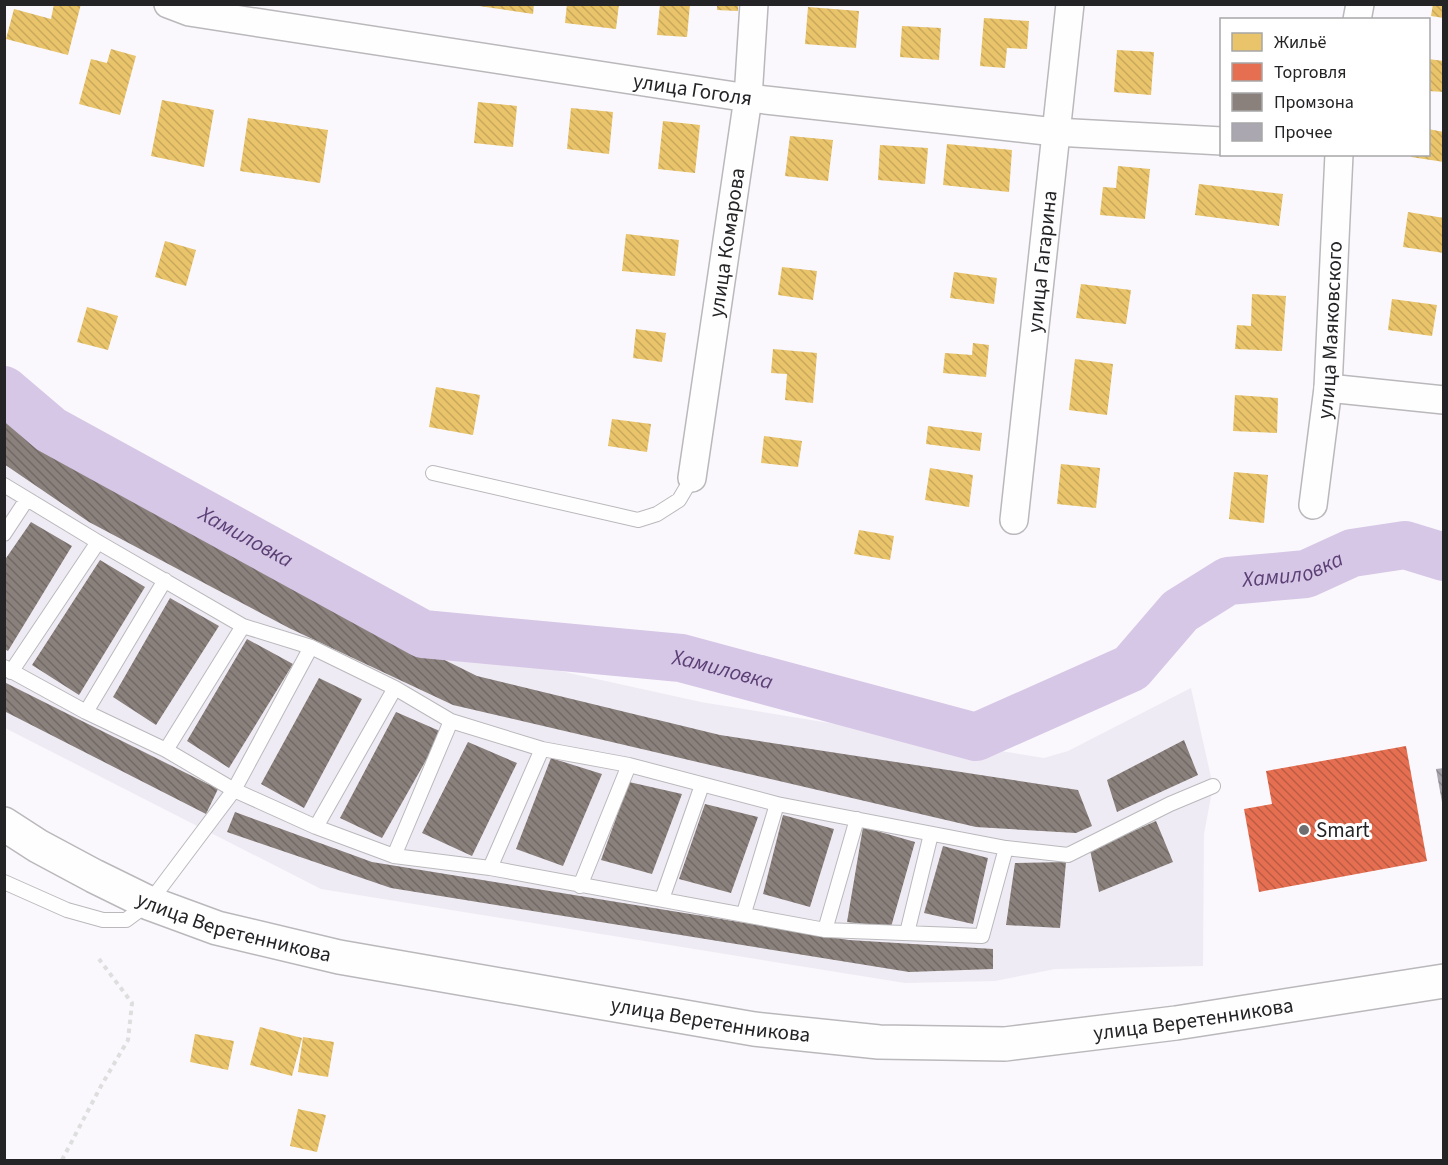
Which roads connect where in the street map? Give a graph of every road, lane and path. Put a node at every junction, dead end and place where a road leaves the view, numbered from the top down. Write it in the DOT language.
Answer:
graph roads {
  1 [pos="168,4"];
  2 [pos="754,4"];
  3 [pos="1070,4"];
  4 [pos="748,98"];
  5 [pos="1055,132"];
  6 [pos="1220,141"];
  7 [pos="1339,156"];
  8 [pos="1328,388"];
  9 [pos="1443,400"];
  10 [pos="433,473"];
  11 [pos="692,478"];
  12 [pos="4,485"];
  13 [pos="27,499"];
  14 [pos="1313,505"];
  15 [pos="1014,520"];
  16 [pos="4,534"];
  17 [pos="98,542"];
  18 [pos="165,580"];
  19 [pos="243,626"];
  20 [pos="311,647"];
  21 [pos="8,670"];
  22 [pos="395,688"];
  23 [pos="86,712"];
  24 [pos="451,721"];
  25 [pos="542,749"];
  26 [pos="166,750"];
  27 [pos="629,765"];
  28 [pos="702,785"];
  29 [pos="1213,786"];
  30 [pos="234,790"];
  31 [pos="777,804"];
  32 [pos="857,819"];
  33 [pos="4,824"];
  34 [pos="316,827"];
  35 [pos="931,834"];
  36 [pos="1006,848"];
  37 [pos="394,856"];
  38 [pos="490,868"];
  39 [pos="4,882"];
  40 [pos="580,886"];
  41 [pos="662,899"];
  42 [pos="149,903"];
  43 [pos="744,913"];
  44 [pos="825,930"];
  45 [pos="907,933"];
  46 [pos="99,959"];
  47 [pos="1443,981"];
  48 [pos="62,1161"];
  1 -- 4 [label="street, улица Гоголя"];
  2 -- 4 [label="street, улица Комарова"];
  3 -- 5 [label="street, улица Гагарина"];
  4 -- 5 [label="street, улица Гоголя"];
  4 -- 11 [label="street, улица Комарова"];
  5 -- 6 [label="street, улица Гоголя"];
  5 -- 15 [label="street, улица Гагарина"];
  7 -- 8 [label="street, улица Маяковского"];
  8 -- 9 [label="street"];
  8 -- 14 [label="street, улица Маяковского"];
  10 -- 11 [label="lane"];
  12 -- 13 [label="lane"];
  13 -- 16 [label="lane"];
  13 -- 17 [label="lane"];
  17 -- 18 [label="lane"];
  17 -- 21 [label="lane"];
  18 -- 19 [label="lane"];
  18 -- 23 [label="lane"];
  19 -- 20 [label="lane"];
  19 -- 26 [label="lane"];
  20 -- 22 [label="lane"];
  20 -- 30 [label="lane"];
  21 -- 23 [label="lane"];
  22 -- 24 [label="lane"];
  22 -- 34 [label="lane"];
  23 -- 26 [label="lane"];
  24 -- 25 [label="lane"];
  24 -- 37 [label="lane"];
  25 -- 27 [label="lane"];
  25 -- 38 [label="lane"];
  26 -- 30 [label="lane"];
  27 -- 28 [label="lane"];
  27 -- 40 [label="lane"];
  28 -- 31 [label="lane"];
  28 -- 41 [label="lane"];
  29 -- 36 [label="lane"];
  30 -- 34 [label="lane"];
  30 -- 42 [label="lane"];
  31 -- 32 [label="lane"];
  31 -- 43 [label="lane"];
  32 -- 35 [label="lane"];
  32 -- 44 [label="lane"];
  33 -- 42 [label="main road, улица Веретенникова"];
  34 -- 37 [label="lane"];
  35 -- 36 [label="lane"];
  35 -- 45 [label="lane"];
  36 -- 45 [label="lane"];
  37 -- 38 [label="lane"];
  38 -- 40 [label="lane"];
  39 -- 42 [label="lane"];
  40 -- 41 [label="lane"];
  41 -- 43 [label="lane"];
  42 -- 47 [label="main road, улица Веретенникова"];
  43 -- 44 [label="lane"];
  44 -- 45 [label="lane"];
  46 -- 48 [label="path"];
}
